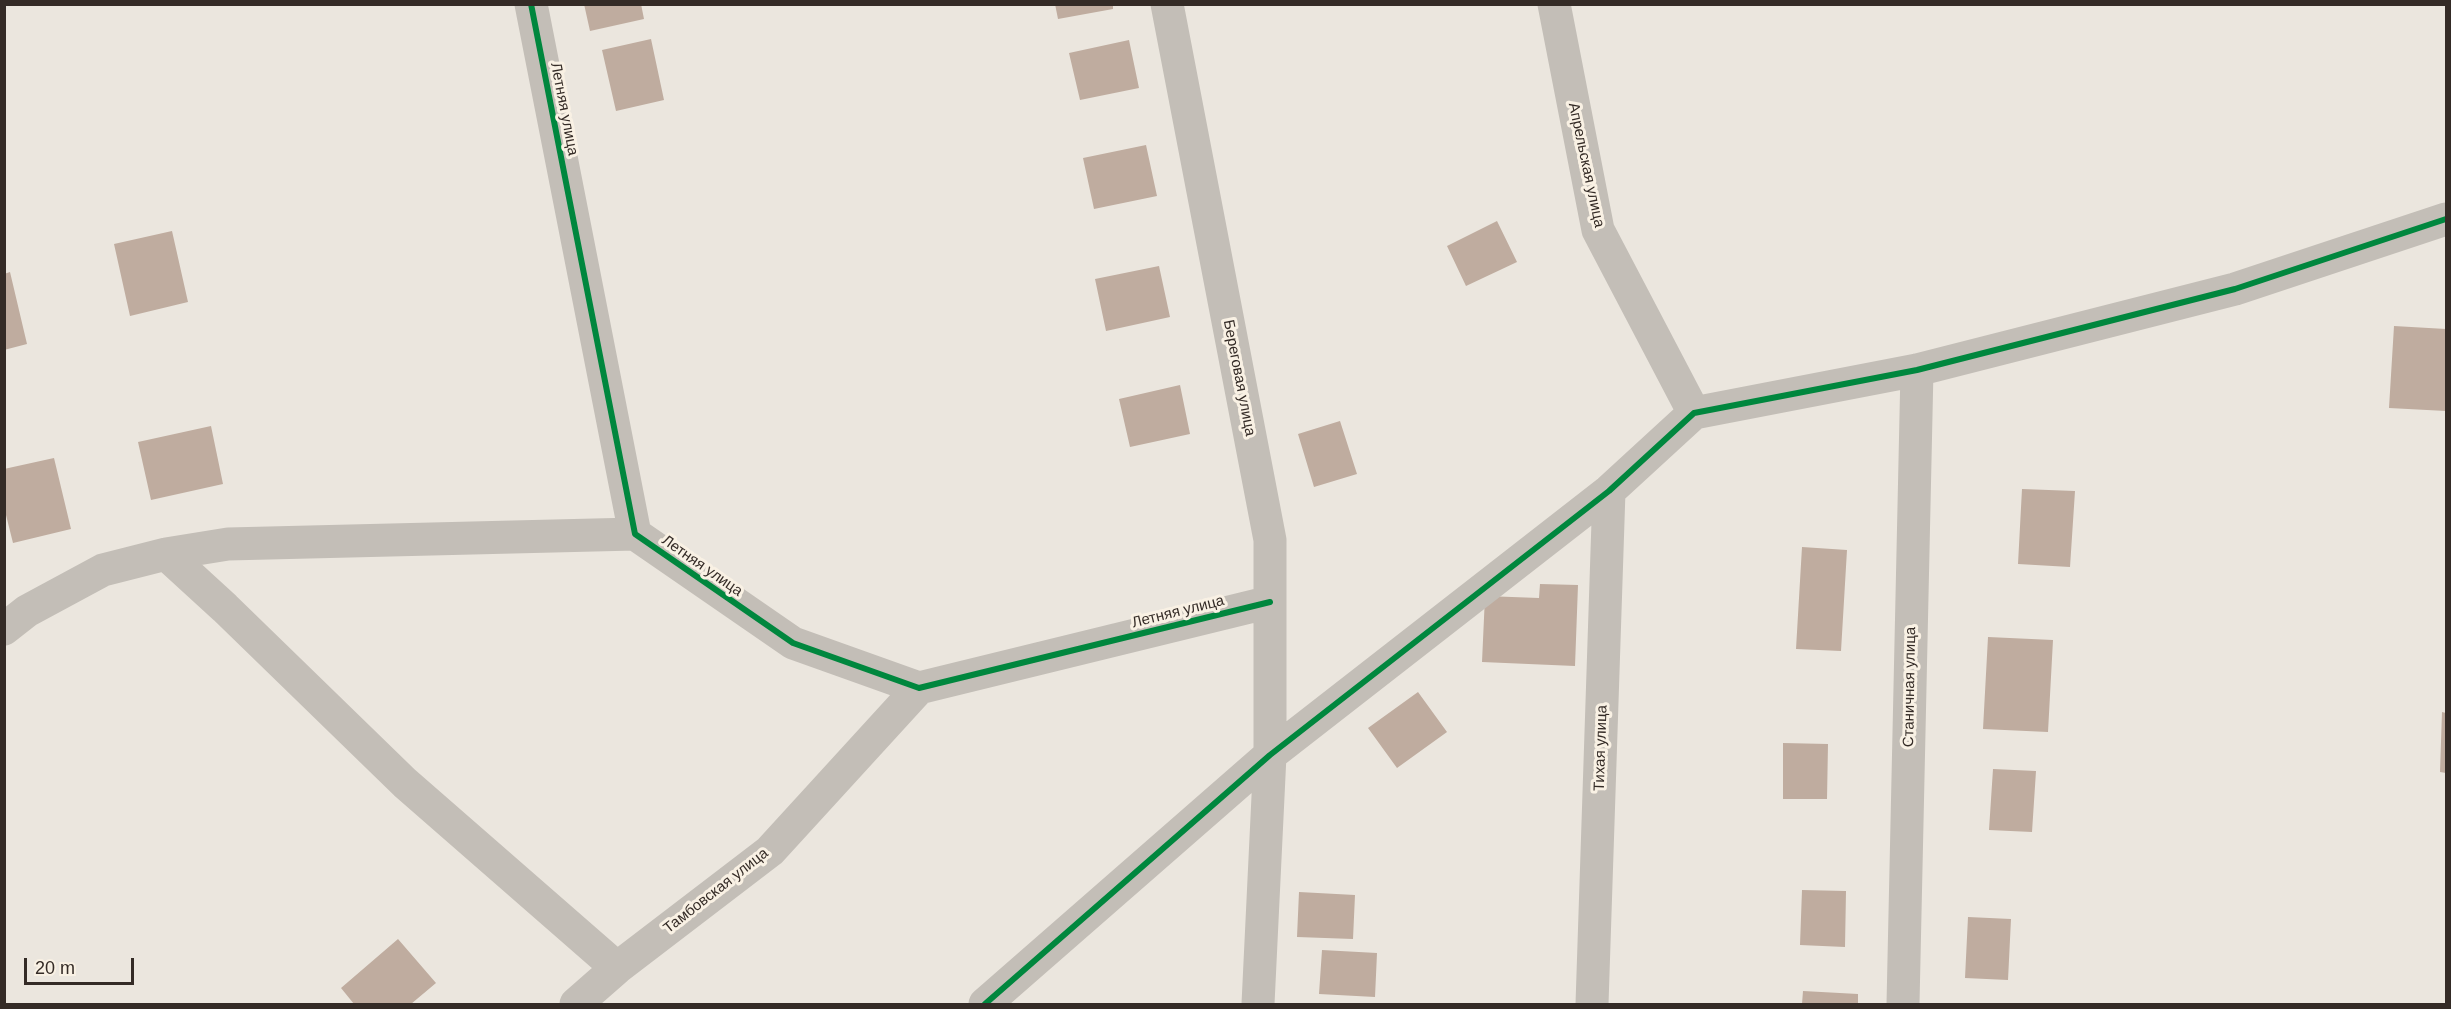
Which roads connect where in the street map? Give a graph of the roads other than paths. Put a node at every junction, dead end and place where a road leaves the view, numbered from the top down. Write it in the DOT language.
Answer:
graph roads {
  1 [pos="531,4"];
  2 [pos="1167,4"];
  3 [pos="1554,4"];
  4 [pos="2446,219"];
  5 [pos="1917,370"];
  6 [pos="1694,413"];
  7 [pos="1610,491"];
  8 [pos="635,534"];
  9 [pos="166,554"];
  10 [pos="1270,602"];
  11 [pos="4,629"];
  12 [pos="920,688"];
  13 [pos="1270,755"];
  14 [pos="617,968"];
  15 [pos="576,1005"];
  16 [pos="985,1005"];
  17 [pos="1258,1005"];
  18 [pos="1592,1005"];
  19 [pos="1903,1005"];
  1 -- 8 [label="street, Летняя улица"];
  2 -- 10 [label="street, Береговая улица"];
  3 -- 6 [label="street, Апрельская улица"];
  4 -- 5 [label="street"];
  5 -- 6 [label="street"];
  5 -- 19 [label="street, Станичная улица"];
  6 -- 7 [label="street"];
  7 -- 13 [label="street"];
  7 -- 18 [label="street, Тихая улица"];
  8 -- 9 [label="street"];
  8 -- 12 [label="street, Летняя улица"];
  9 -- 11 [label="street"];
  9 -- 14 [label="street"];
  10 -- 12 [label="street, Летняя улица"];
  10 -- 13 [label="street, Береговая улица"];
  12 -- 14 [label="street, Тамбовская улица"];
  13 -- 16 [label="street"];
  13 -- 17 [label="street"];
  14 -- 15 [label="street, Тамбовская улица"];
}
